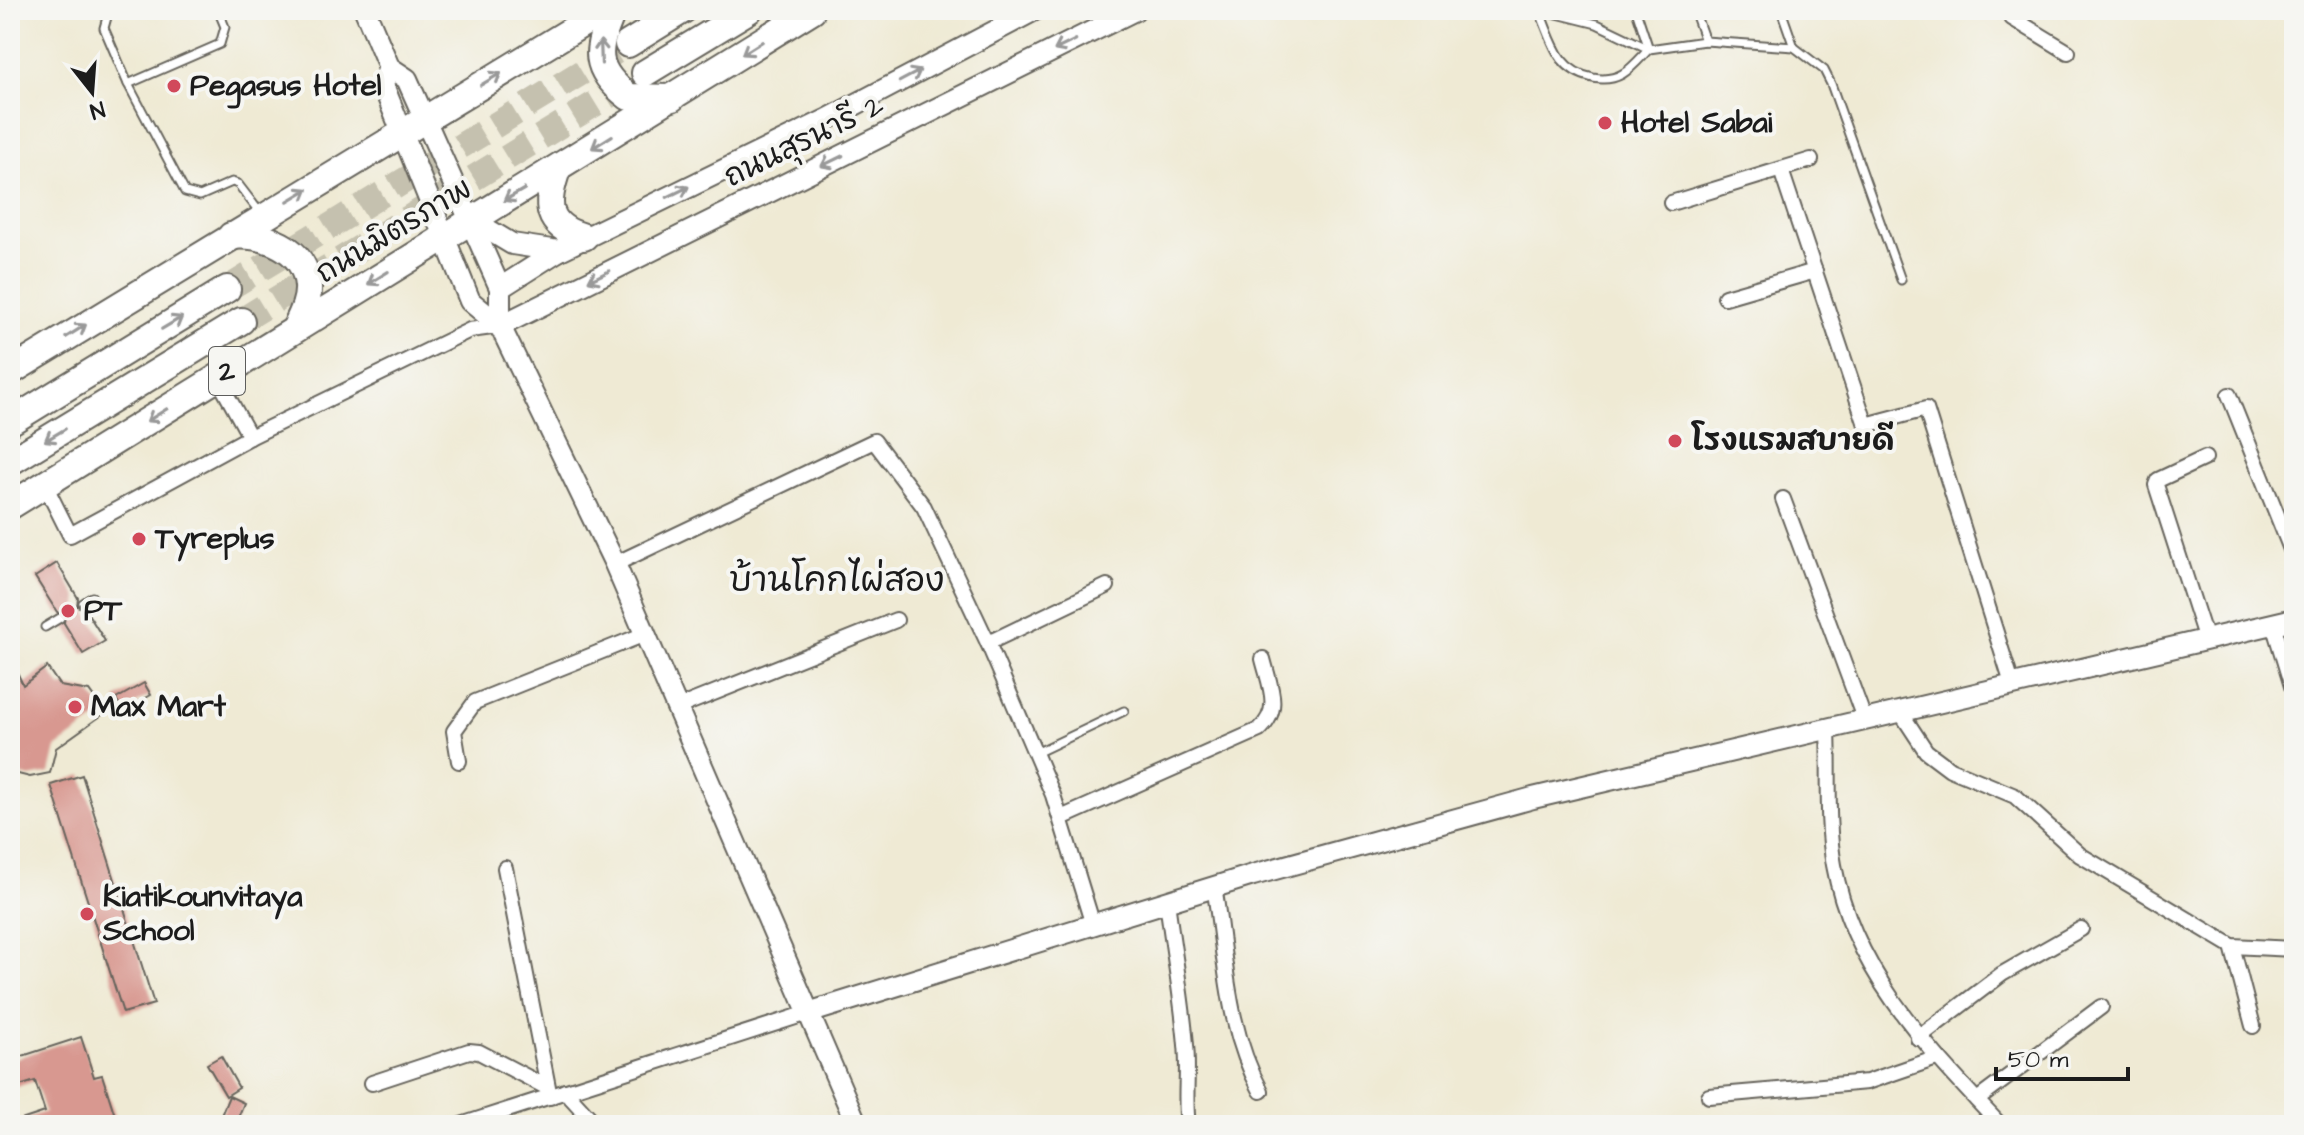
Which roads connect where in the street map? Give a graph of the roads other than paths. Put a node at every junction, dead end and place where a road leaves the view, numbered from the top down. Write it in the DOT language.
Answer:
graph roads {
  1 [pos="109,10"];
  2 [pos="218,10"];
  3 [pos="365,10"];
  4 [pos="605,10"];
  5 [pos="613,10"];
  6 [pos="683,10"];
  7 [pos="749,10"];
  8 [pos="812,10"];
  9 [pos="1035,10"];
  10 [pos="1135,10"];
  11 [pos="1540,10"];
  12 [pos="1636,10"];
  13 [pos="1694,10"];
  14 [pos="1781,10"];
  15 [pos="2008,10"];
  16 [pos="1705,41"];
  17 [pos="628,44"];
  18 [pos="1794,47"];
  19 [pos="1649,49"];
  20 [pos="2068,52"];
  21 [pos="645,73"];
  22 [pos="128,84"];
  23 [pos="672,98"];
  24 [pos="414,125"];
  25 [pos="1811,160"];
  26 [pos="557,170"];
  27 [pos="1781,170"];
  28 [pos="1671,203"];
  29 [pos="263,216"];
  30 [pos="472,220"];
  31 [pos="228,236"];
  32 [pos="444,237"];
  33 [pos="584,237"];
  34 [pos="558,251"];
  35 [pos="1815,271"];
  36 [pos="1901,280"];
  37 [pos="500,288"];
  38 [pos="227,289"];
  39 [pos="1725,297"];
  40 [pos="241,321"];
  41 [pos="500,326"];
  42 [pos="295,329"];
  43 [pos="10,372"];
  44 [pos="217,377"];
  45 [pos="2229,395"];
  46 [pos="10,422"];
  47 [pos="250,437"];
  48 [pos="2205,458"];
  49 [pos="10,462"];
  50 [pos="45,485"];
  51 [pos="1783,499"];
  52 [pos="10,506"];
  53 [pos="2294,557"];
  54 [pos="615,564"];
  55 [pos="1107,586"];
  56 [pos="92,597"];
  57 [pos="83,603"];
  58 [pos="60,618"];
  59 [pos="2294,619"];
  60 [pos="896,620"];
  61 [pos="2273,624"];
  62 [pos="45,627"];
  63 [pos="645,634"];
  64 [pos="2206,640"];
  65 [pos="988,643"];
  66 [pos="1263,659"];
  67 [pos="2013,687"];
  68 [pos="2294,693"];
  69 [pos="676,708"];
  70 [pos="1124,711"];
  71 [pos="1901,713"];
  72 [pos="1865,721"];
  73 [pos="1828,730"];
  74 [pos="1036,753"];
  75 [pos="459,761"];
  76 [pos="1061,818"];
  77 [pos="505,868"];
  78 [pos="1214,886"];
  79 [pos="1167,901"];
  80 [pos="1093,925"];
  81 [pos="2081,929"];
  82 [pos="2232,946"];
  83 [pos="2294,949"];
  84 [pos="2101,1007"];
  85 [pos="808,1013"];
  86 [pos="2253,1026"];
  87 [pos="1918,1038"];
  88 [pos="1937,1058"];
  89 [pos="372,1083"];
  90 [pos="565,1091"];
  91 [pos="1261,1091"];
  92 [pos="548,1092"];
  93 [pos="1709,1096"];
  94 [pos="1977,1100"];
  95 [pos="461,1125"];
  96 [pos="596,1125"];
  97 [pos="857,1125"];
  98 [pos="1188,1125"];
  99 [pos="2000,1125"];
  1 -- 22 [label="lane"];
  2 -- 22 [label="lane"];
  3 -- 24 [label="street"];
  24 -- 4 [label="highway, one-way"];
  23 -- 5 [label="highway, one-way"];
  6 -- 17 [label="highway"];
  7 -- 21 [label="highway"];
  8 -- 23 [label="highway, ถนนมิตรภาพ / 2, one-way"];
  33 -- 9 [label="street, ถนนสุรนารี 2, one-way"];
  10 -- 41 [label="street, ถนนสุรนารี 2, one-way"];
  11 -- 19 [label="lane"];
  11 -- 19 [label="lane"];
  12 -- 19 [label="lane"];
  13 -- 16 [label="lane"];
  14 -- 18 [label="lane"];
  15 -- 20 [label="street"];
  16 -- 18 [label="lane"];
  16 -- 19 [label="lane"];
  18 -- 36 [label="lane"];
  22 -- 29 [label="lane"];
  23 -- 26 [label="highway, ถนนมิตรภาพ / 2, one-way"];
  29 -- 24 [label="highway, one-way"];
  24 -- 30 [label="street"];
  24 -- 32 [label="street"];
  25 -- 27 [label="street"];
  26 -- 30 [label="highway, ถนนมิตรภาพ / 2, one-way"];
  26 -- 33 [label="highway"];
  27 -- 28 [label="street"];
  27 -- 35 [label="street"];
  29 -- 31 [label="highway"];
  30 -- 32 [label="highway, ถนนมิตรภาพ / 2"];
  30 -- 34 [label="street"];
  30 -- 37 [label="street"];
  31 -- 42 [label="highway"];
  43 -- 31 [label="highway, one-way"];
  32 -- 41 [label="street"];
  32 -- 42 [label="highway, ถนนมิตรภาพ / 2, one-way"];
  33 -- 34 [label="street, ถนนสุรนารี 2"];
  34 -- 37 [label="street, ถนนสุรนารี 2"];
  35 -- 39 [label="street"];
  35 -- 67 [label="street"];
  37 -- 41 [label="street"];
  46 -- 38 [label="highway, 2, one-way"];
  40 -- 49 [label="highway, 2, one-way"];
  41 -- 47 [label="street"];
  41 -- 54 [label="street"];
  42 -- 44 [label="highway, ถนนมิตรภาพ / 2"];
  44 -- 47 [label="street"];
  44 -- 50 [label="highway, ถนนมิตรภาพ / 2, one-way"];
  45 -- 53 [label="street"];
  47 -- 50 [label="street"];
  48 -- 64 [label="street"];
  50 -- 52 [label="highway, ถนนมิตรภาพ / 2"];
  51 -- 72 [label="street"];
  54 -- 63 [label="street"];
  54 -- 65 [label="street"];
  55 -- 65 [label="street"];
  56 -- 57 [label="lane"];
  58 -- 62 [label="lane"];
  59 -- 61 [label="street"];
  60 -- 69 [label="street"];
  61 -- 64 [label="street"];
  61 -- 68 [label="street"];
  63 -- 69 [label="street"];
  63 -- 75 [label="street"];
  64 -- 67 [label="street"];
  65 -- 74 [label="street"];
  66 -- 76 [label="street"];
  67 -- 71 [label="street"];
  69 -- 85 [label="street"];
  70 -- 74 [label="lane"];
  71 -- 72 [label="street"];
  71 -- 82 [label="street"];
  72 -- 73 [label="street"];
  73 -- 78 [label="street"];
  73 -- 87 [label="street"];
  74 -- 76 [label="street"];
  76 -- 80 [label="street"];
  77 -- 92 [label="street"];
  78 -- 79 [label="street"];
  78 -- 91 [label="street"];
  79 -- 80 [label="street"];
  79 -- 98 [label="street"];
  80 -- 85 [label="street"];
  81 -- 87 [label="street"];
  82 -- 83 [label="street"];
  82 -- 86 [label="street"];
  84 -- 94 [label="street"];
  85 -- 90 [label="street"];
  85 -- 97 [label="street"];
  87 -- 88 [label="street"];
  88 -- 93 [label="street"];
  88 -- 94 [label="street"];
  89 -- 92 [label="street"];
  90 -- 92 [label="street"];
  90 -- 96 [label="street"];
  92 -- 95 [label="street"];
  94 -- 99 [label="street"];
}
